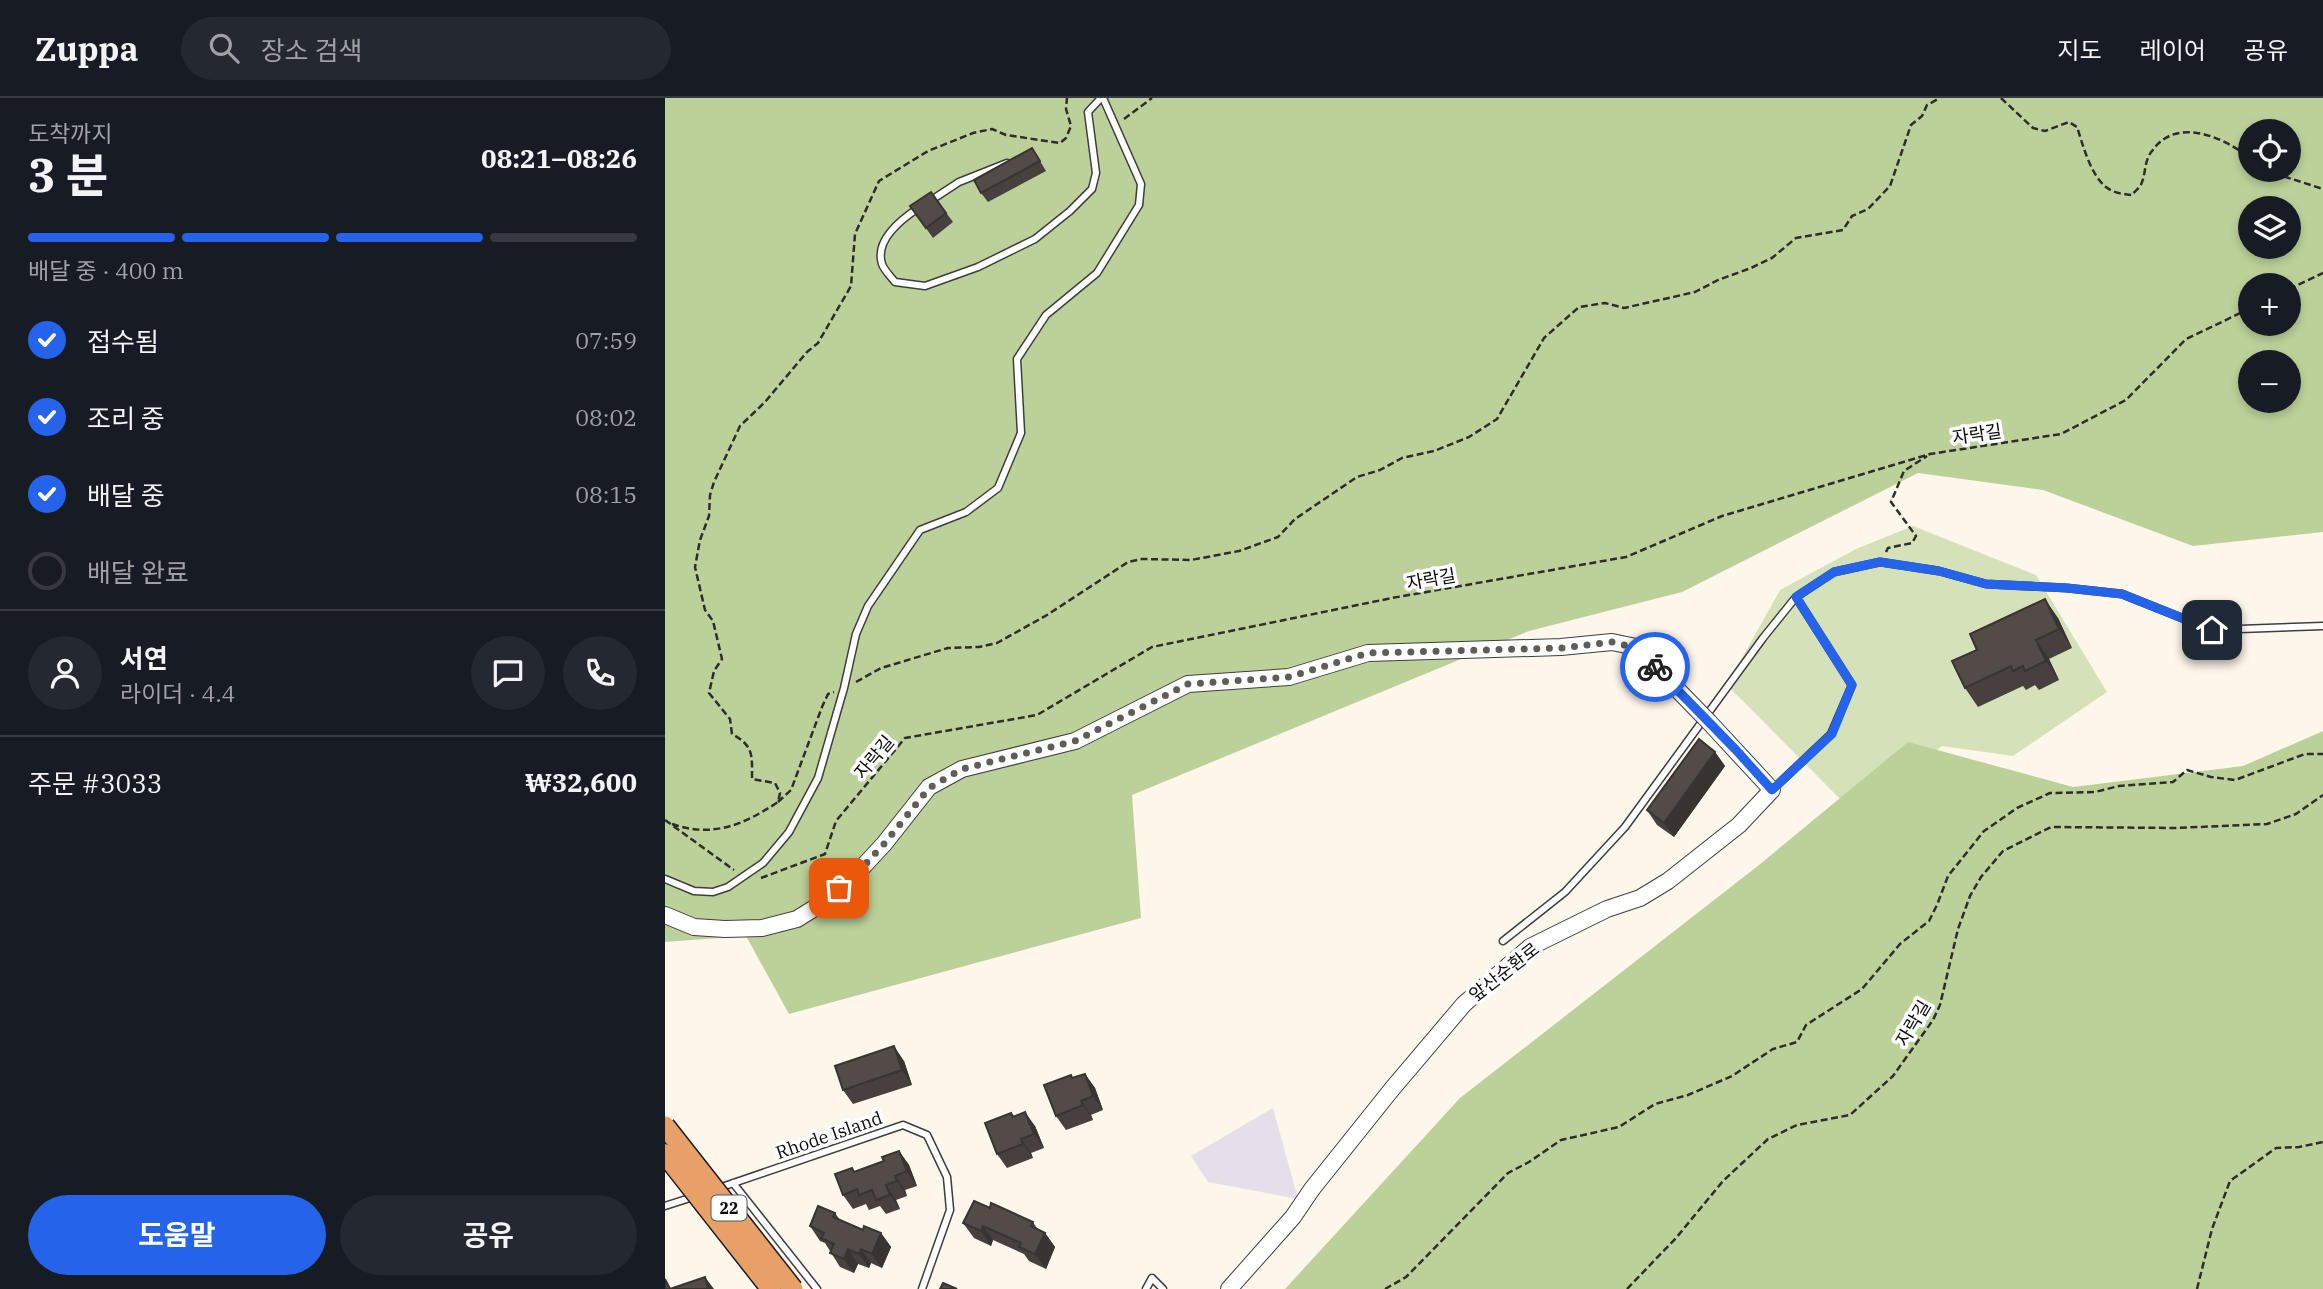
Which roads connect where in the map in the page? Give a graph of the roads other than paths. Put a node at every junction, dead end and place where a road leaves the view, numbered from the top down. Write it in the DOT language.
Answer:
graph roads {
  1 [pos="1102,98"];
  2 [pos="1007,163"];
  3 [pos="1796,597"];
  4 [pos="2323,626"];
  5 [pos="1772,790"];
  6 [pos="665,879"];
  7 [pos="665,915"];
  8 [pos="1503,942"];
  9 [pos="665,1126"];
  10 [pos="665,1154"];
  11 [pos="733,1183"];
  12 [pos="665,1206"];
  13 [pos="771,1289"];
  14 [pos="793,1289"];
  15 [pos="817,1289"];
  16 [pos="922,1289"];
  17 [pos="1146,1289"];
  18 [pos="1163,1289"];
  19 [pos="1229,1289"];
  1 -- 2 [label="lane"];
  1 -- 6 [label="lane"];
  3 -- 4 [label="lane"];
  3 -- 5 [label="lane"];
  3 -- 8 [label="lane"];
  5 -- 7 [label="street, bridge"];
  5 -- 19 [label="street, 앞산순환로"];
  9 -- 14 [label="highway, 22, bridge"];
  10 -- 13 [label="highway, 22, bridge"];
  11 -- 12 [label="lane, Rhode Island"];
  11 -- 15 [label="lane"];
  11 -- 16 [label="lane, Rhode Island"];
  17 -- 18 [label="lane"];
}
